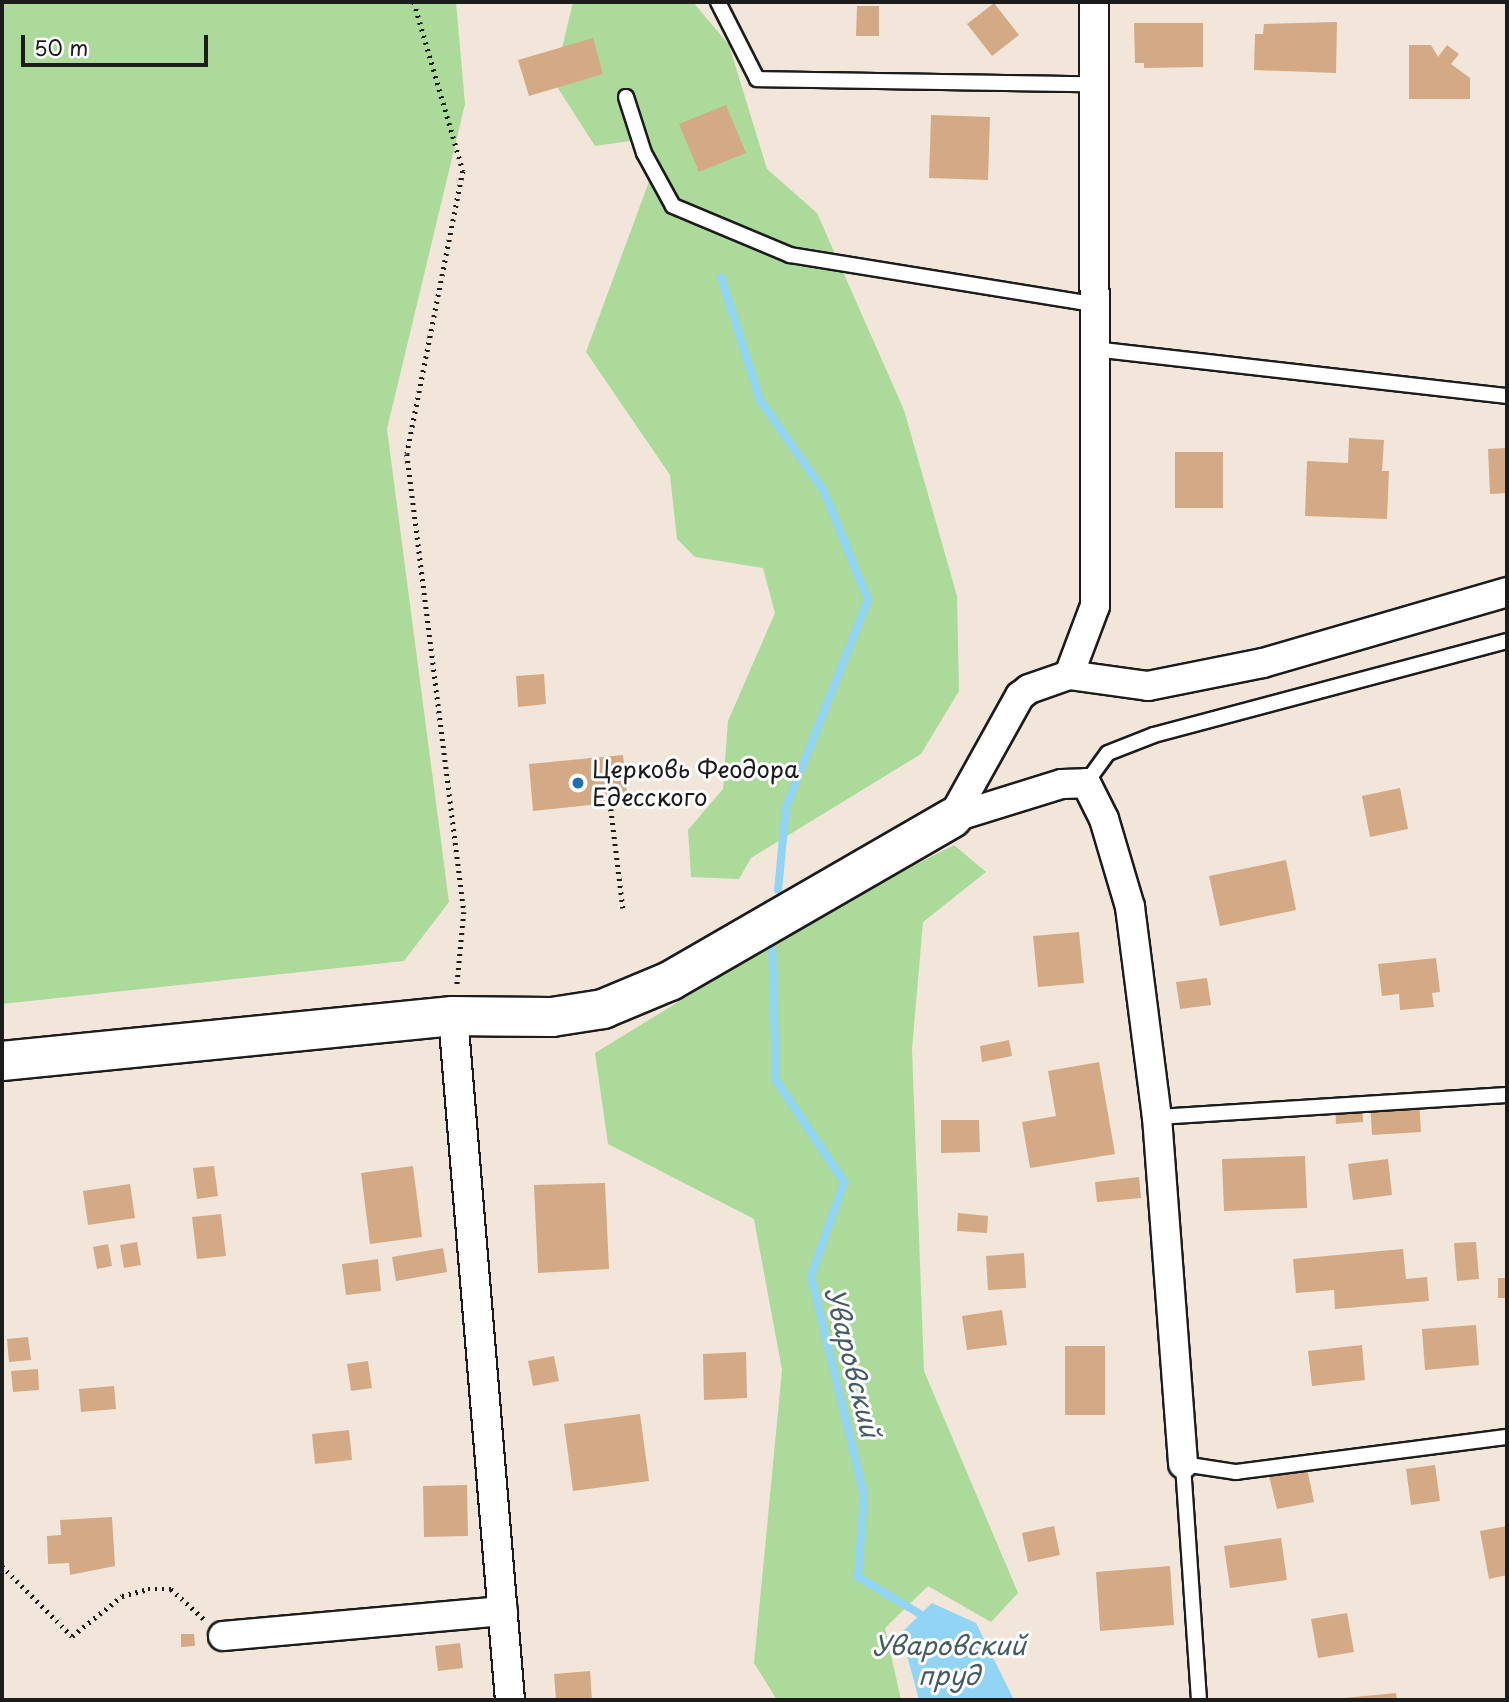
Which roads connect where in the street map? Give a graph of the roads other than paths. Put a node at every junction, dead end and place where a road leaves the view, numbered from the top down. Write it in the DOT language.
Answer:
graph roads {
  1 [pos="718,2"];
  2 [pos="1094,2"];
  3 [pos="1094,84"];
  4 [pos="626,97"];
  5 [pos="1094,304"];
  6 [pos="1094,349"];
  7 [pos="1507,396"];
  8 [pos="1507,592"];
  9 [pos="1507,641"];
  10 [pos="1069,675"];
  11 [pos="1086,783"];
  12 [pos="952,818"];
  13 [pos="453,1016"];
  14 [pos="2,1061"];
  15 [pos="1507,1095"];
  16 [pos="1157,1117"];
  17 [pos="1507,1437"];
  18 [pos="1183,1464"];
  19 [pos="503,1611"];
  20 [pos="223,1636"];
  21 [pos="510,1700"];
  22 [pos="1199,1700"];
  1 -- 3 [label="lane"];
  2 -- 3 [label="street"];
  3 -- 5 [label="street"];
  4 -- 5 [label="lane"];
  5 -- 6 [label="street"];
  6 -- 7 [label="lane"];
  6 -- 10 [label="street"];
  8 -- 10 [label="street"];
  9 -- 11 [label="lane"];
  10 -- 12 [label="street"];
  11 -- 12 [label="street"];
  11 -- 16 [label="street"];
  12 -- 13 [label="street"];
  13 -- 14 [label="street"];
  13 -- 19 [label="street"];
  15 -- 16 [label="lane"];
  16 -- 18 [label="street"];
  17 -- 18 [label="lane"];
  18 -- 22 [label="lane"];
  19 -- 20 [label="street"];
  19 -- 21 [label="street"];
}
